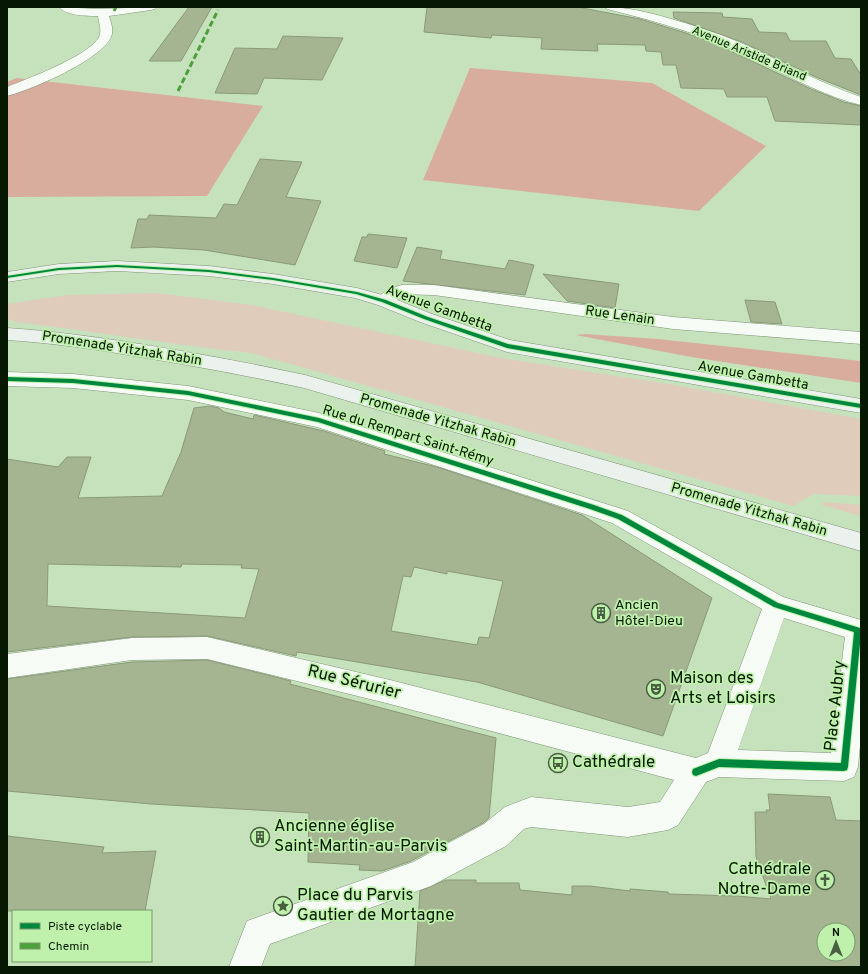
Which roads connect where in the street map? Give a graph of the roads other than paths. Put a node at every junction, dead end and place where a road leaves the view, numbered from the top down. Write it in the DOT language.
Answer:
graph roads {
  1 [pos="65,7"];
  2 [pos="151,7"];
  3 [pos="611,7"];
  4 [pos="111,10"];
  5 [pos="7,92"];
  6 [pos="861,101"];
  7 [pos="7,277"];
  8 [pos="384,301"];
  9 [pos="7,334"];
  10 [pos="861,338"];
  11 [pos="7,379"];
  12 [pos="861,406"];
  13 [pos="861,542"];
  14 [pos="776,605"];
  15 [pos="860,631"];
  16 [pos="7,666"];
  17 [pos="708,767"];
  18 [pos="245,967"];
  1 -- 4 [label="street"];
  2 -- 4 [label="street"];
  3 -- 6 [label="street, Avenue Aristide Briand"];
  4 -- 5 [label="street"];
  7 -- 8 [label="main road, Avenue Gambetta"];
  8 -- 10 [label="street, Rue Lenain"];
  8 -- 12 [label="main road, Avenue Gambetta"];
  9 -- 13 [label="main road, Promenade Yitzhak Rabin"];
  11 -- 14 [label="street, Rue du Rempart Saint-Rémy"];
  14 -- 15 [label="street, Place Aubry"];
  14 -- 17 [label="street"];
  15 -- 17 [label="street, Place Aubry"];
  16 -- 17 [label="street, Rue Sérurier"];
  17 -- 18 [label="street"];
}
